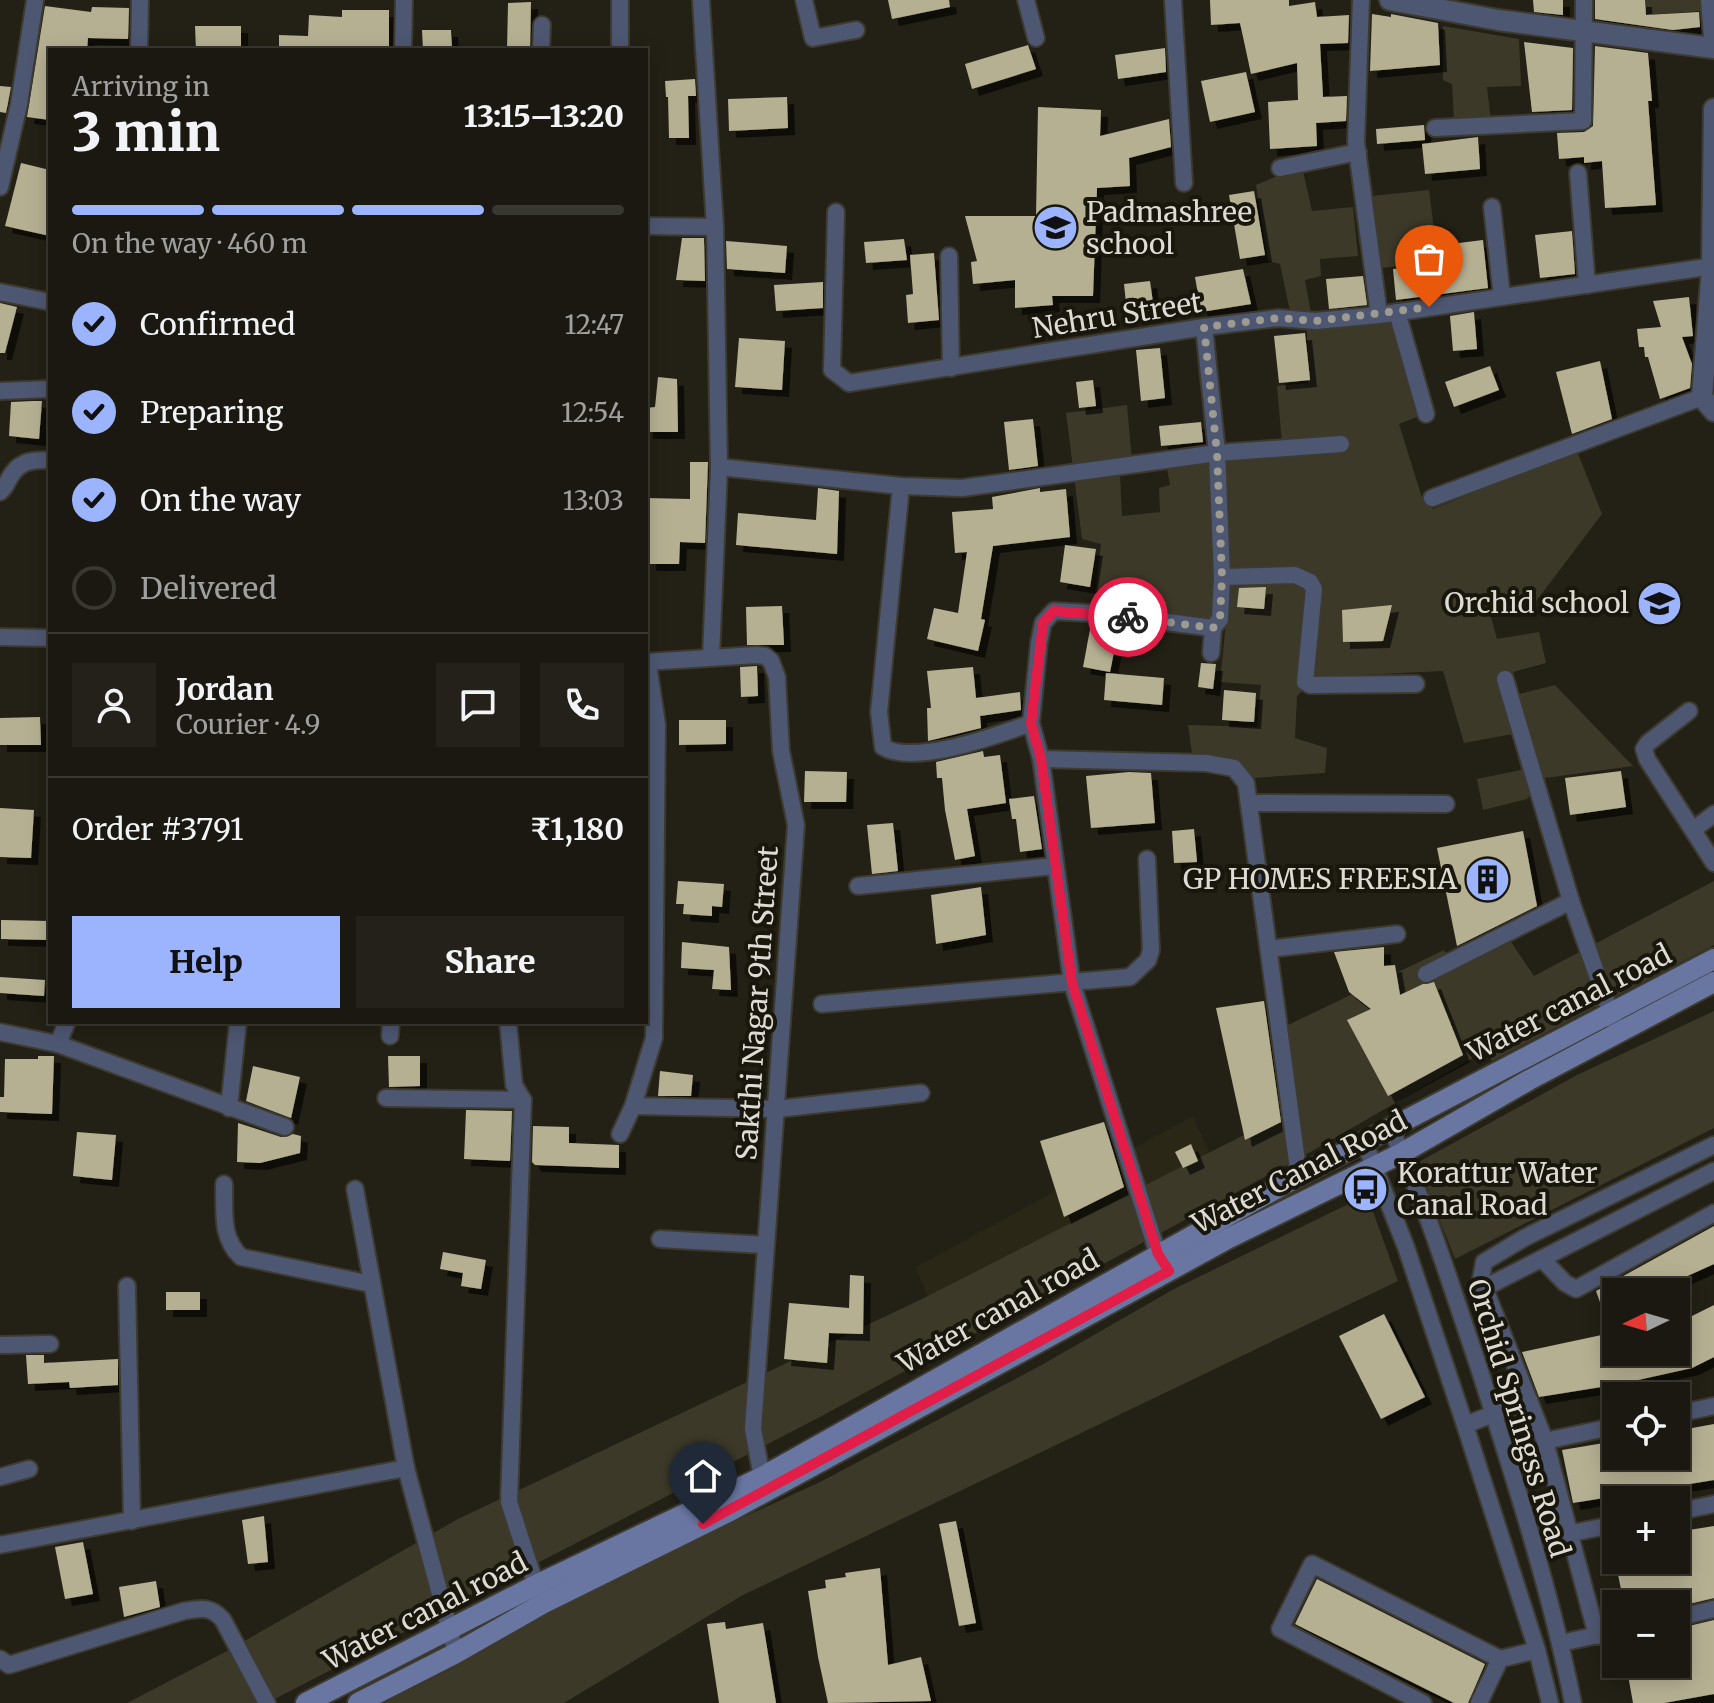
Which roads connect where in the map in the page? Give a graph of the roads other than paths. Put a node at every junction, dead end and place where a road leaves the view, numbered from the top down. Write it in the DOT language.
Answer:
graph roads {
  1 [pos="35,0"];
  2 [pos="140,0"];
  3 [pos="404,0"];
  4 [pos="620,0"];
  5 [pos="701,0"];
  6 [pos="804,0"];
  7 [pos="1026,0"];
  8 [pos="1173,0"];
  9 [pos="1361,0"];
  10 [pos="1390,0"];
  11 [pos="1584,0"];
  12 [pos="1711,0"];
  13 [pos="1415,2"];
  14 [pos="542,25"];
  15 [pos="856,30"];
  16 [pos="1585,32"];
  17 [pos="1714,37"];
  18 [pos="1036,38"];
  19 [pos="139,48"];
  20 [pos="403,48"];
  21 [pos="541,48"];
  22 [pos="620,48"];
  23 [pos="1714,48"];
  24 [pos="1714,109"];
  25 [pos="1435,128"];
  26 [pos="1358,152"];
  27 [pos="1280,168"];
  28 [pos="1578,173"];
  29 [pos="1184,183"];
  30 [pos="0,187"];
  31 [pos="1492,207"];
  32 [pos="836,212"];
  33 [pos="648,226"];
  34 [pos="715,227"];
  35 [pos="949,256"];
  36 [pos="1713,266"];
  37 [pos="1587,285"];
  38 [pos="0,292"];
  39 [pos="1502,297"];
  40 [pos="48,302"];
  41 [pos="1397,312"];
  42 [pos="1379,315"];
  43 [pos="1204,327"];
  44 [pos="951,368"];
  45 [pos="48,389"];
  46 [pos="0,391"];
  47 [pos="1708,404"];
  48 [pos="1426,414"];
  49 [pos="1341,444"];
  50 [pos="1217,453"];
  51 [pos="48,460"];
  52 [pos="719,467"];
  53 [pos="901,486"];
  54 [pos="0,492"];
  55 [pos="1432,498"];
  56 [pos="1222,577"];
  57 [pos="1213,628"];
  58 [pos="0,637"];
  59 [pos="48,638"];
  60 [pos="1211,653"];
  61 [pos="711,657"];
  62 [pos="648,663"];
  63 [pos="648,669"];
  64 [pos="1505,679"];
  65 [pos="1416,684"];
  66 [pos="1689,711"];
  67 [pos="1031,723"];
  68 [pos="1041,759"];
  69 [pos="1250,803"];
  70 [pos="1446,804"];
  71 [pos="1714,814"];
  72 [pos="1693,830"];
  73 [pos="1147,859"];
  74 [pos="1714,863"];
  75 [pos="1054,866"];
  76 [pos="858,886"];
  77 [pos="1571,901"];
  78 [pos="1397,934"];
  79 [pos="1269,949"];
  80 [pos="1714,959"];
  81 [pos="1426,974"];
  82 [pos="1714,982"];
  83 [pos="1072,983"];
  84 [pos="822,1004"];
  85 [pos="1614,1023"];
  86 [pos="66,1024"];
  87 [pos="238,1024"];
  88 [pos="508,1024"];
  89 [pos="0,1032"];
  90 [pos="58,1044"];
  91 [pos="1557,1053"];
  92 [pos="921,1093"];
  93 [pos="386,1098"];
  94 [pos="523,1100"];
  95 [pos="633,1106"];
  96 [pos="229,1108"];
  97 [pos="777,1109"];
  98 [pos="285,1127"];
  99 [pos="1390,1127"];
  100 [pos="620,1134"];
  101 [pos="1364,1141"];
  102 [pos="1714,1145"];
  103 [pos="1402,1153"];
  104 [pos="1373,1166"];
  105 [pos="1714,1171"];
  106 [pos="1299,1176"];
  107 [pos="224,1184"];
  108 [pos="355,1189"];
  109 [pos="1714,1213"];
  110 [pos="660,1239"];
  111 [pos="766,1245"];
  112 [pos="1542,1259"];
  113 [pos="1163,1262"];
  114 [pos="371,1284"];
  115 [pos="127,1286"];
  116 [pos="1484,1288"];
  117 [pos="50,1344"];
  118 [pos="0,1345"];
  119 [pos="1529,1400"];
  120 [pos="1714,1406"];
  121 [pos="1690,1411"];
  122 [pos="1494,1415"];
  123 [pos="1465,1425"];
  124 [pos="1602,1429"];
  125 [pos="1545,1441"];
  126 [pos="406,1468"];
  127 [pos="29,1469"];
  128 [pos="0,1477"];
  129 [pos="762,1477"];
  130 [pos="1714,1504"];
  131 [pos="1690,1509"];
  132 [pos="132,1521"];
  133 [pos="1602,1527"];
  134 [pos="1568,1534"];
  135 [pos="0,1545"];
  136 [pos="539,1594"];
  137 [pos="1714,1609"];
  138 [pos="1690,1615"];
  139 [pos="450,1630"];
  140 [pos="1602,1635"];
  141 [pos="1597,1636"];
  142 [pos="1561,1643"];
  143 [pos="1537,1650"];
  144 [pos="456,1653"];
  145 [pos="0,1659"];
  146 [pos="1500,1659"];
  147 [pos="267,1703"];
  148 [pos="306,1703"];
  149 [pos="358,1703"];
  150 [pos="1423,1703"];
  151 [pos="1479,1703"];
  152 [pos="1550,1703"];
  153 [pos="1573,1703"];
  1 -- 30 [label="street"];
  2 -- 19 [label="street"];
  3 -- 20 [label="street"];
  4 -- 22 [label="street"];
  5 -- 34 [label="street"];
  6 -- 15 [label="street"];
  7 -- 18 [label="street"];
  8 -- 29 [label="street"];
  9 -- 26 [label="street"];
  10 -- 13 [label="street"];
  11 -- 16 [label="street"];
  12 -- 17 [label="street"];
  13 -- 16 [label="street"];
  14 -- 21 [label="street"];
  16 -- 23 [label="street"];
  16 -- 25 [label="street"];
  24 -- 36 [label="street"];
  26 -- 27 [label="street"];
  26 -- 42 [label="street"];
  28 -- 37 [label="street"];
  31 -- 39 [label="street"];
  32 -- 44 [label="street, Nehru Street"];
  33 -- 34 [label="street"];
  34 -- 52 [label="street"];
  35 -- 44 [label="street"];
  36 -- 37 [label="street, Nehru Street"];
  36 -- 47 [label="street"];
  37 -- 39 [label="street, Nehru Street"];
  38 -- 40 [label="street"];
  39 -- 41 [label="street, Nehru Street"];
  41 -- 42 [label="street, Nehru Street"];
  41 -- 48 [label="street"];
  42 -- 43 [label="street, Nehru Street"];
  43 -- 44 [label="street, Nehru Street"];
  43 -- 50 [label="street"];
  45 -- 46 [label="street"];
  47 -- 55 [label="street"];
  49 -- 50 [label="street"];
  50 -- 53 [label="street"];
  50 -- 56 [label="street"];
  51 -- 54 [label="street"];
  52 -- 53 [label="street"];
  52 -- 61 [label="street"];
  53 -- 67 [label="street"];
  56 -- 57 [label="street"];
  56 -- 65 [label="street"];
  57 -- 60 [label="street"];
  57 -- 67 [label="street"];
  58 -- 59 [label="street"];
  61 -- 62 [label="street, Sakthi Nagar 9th Street"];
  61 -- 97 [label="street, Sakthi Nagar 9th Street"];
  63 -- 95 [label="street"];
  64 -- 77 [label="street"];
  66 -- 72 [label="street"];
  67 -- 68 [label="street"];
  68 -- 69 [label="street"];
  68 -- 75 [label="street"];
  69 -- 70 [label="street"];
  69 -- 79 [label="street"];
  71 -- 72 [label="street"];
  72 -- 74 [label="street"];
  73 -- 83 [label="street"];
  75 -- 76 [label="street"];
  75 -- 83 [label="street"];
  77 -- 81 [label="street"];
  77 -- 85 [label="street"];
  78 -- 79 [label="street"];
  79 -- 106 [label="street"];
  80 -- 85 [label="main road, Water canal road"];
  82 -- 85 [label="main road, Water Canal Road"];
  83 -- 84 [label="street"];
  83 -- 113 [label="street"];
  85 -- 91 [label="main road, Water canal road"];
  86 -- 90 [label="street"];
  87 -- 96 [label="street"];
  88 -- 94 [label="street"];
  89 -- 90 [label="street"];
  90 -- 96 [label="street"];
  91 -- 99 [label="main road, Water canal road"];
  91 -- 103 [label="main road, Water Canal Road"];
  92 -- 97 [label="street"];
  93 -- 94 [label="street"];
  94 -- 136 [label="street"];
  95 -- 97 [label="street"];
  95 -- 100 [label="street"];
  96 -- 98 [label="street"];
  97 -- 111 [label="street, Sakthi Nagar 9th Street"];
  99 -- 101 [label="main road, Water canal road"];
  99 -- 103 [label="street, Orchid Springss Road"];
  101 -- 104 [label="street, Orchid Springss Road"];
  101 -- 106 [label="main road, Water canal road"];
  102 -- 116 [label="street"];
  103 -- 104 [label="main road, Water Canal Road"];
  103 -- 122 [label="street, Orchid Springss Road"];
  104 -- 113 [label="main road, Water Canal Road"];
  104 -- 123 [label="street, Orchid Springss Road"];
  105 -- 112 [label="street"];
  106 -- 113 [label="main road, Water canal road"];
  107 -- 114 [label="street"];
  108 -- 114 [label="street"];
  109 -- 112 [label="street"];
  110 -- 111 [label="street"];
  111 -- 129 [label="street, Sakthi Nagar 9th Street"];
  112 -- 116 [label="street"];
  113 -- 129 [label="main road, Water canal road"];
  113 -- 136 [label="main road, Water Canal Road"];
  114 -- 126 [label="street"];
  115 -- 132 [label="street"];
  116 -- 119 [label="street"];
  117 -- 118 [label="street"];
  119 -- 122 [label="street"];
  119 -- 125 [label="street"];
  120 -- 121 [label="street"];
  122 -- 123 [label="street"];
  122 -- 142 [label="street, Orchid Springss Road"];
  123 -- 143 [label="street, Orchid Springss Road"];
  124 -- 125 [label="street"];
  125 -- 134 [label="street"];
  126 -- 132 [label="street"];
  126 -- 139 [label="street"];
  127 -- 128 [label="street"];
  129 -- 136 [label="main road, Water canal road"];
  130 -- 131 [label="street"];
  132 -- 135 [label="street"];
  133 -- 134 [label="street"];
  134 -- 141 [label="street"];
  136 -- 139 [label="main road, Water canal road"];
  136 -- 144 [label="main road, Water Canal Road"];
  137 -- 138 [label="street"];
  139 -- 144 [label="street"];
  139 -- 148 [label="main road, Water canal road"];
  140 -- 141 [label="street"];
  141 -- 142 [label="street"];
  142 -- 153 [label="street, Orchid Springss Road"];
  143 -- 146 [label="street"];
  143 -- 152 [label="street, Orchid Springss Road"];
  144 -- 149 [label="main road, Water Canal Road"];
  145 -- 147 [label="street"];
  146 -- 150 [label="street"];
  146 -- 151 [label="street"];
}
